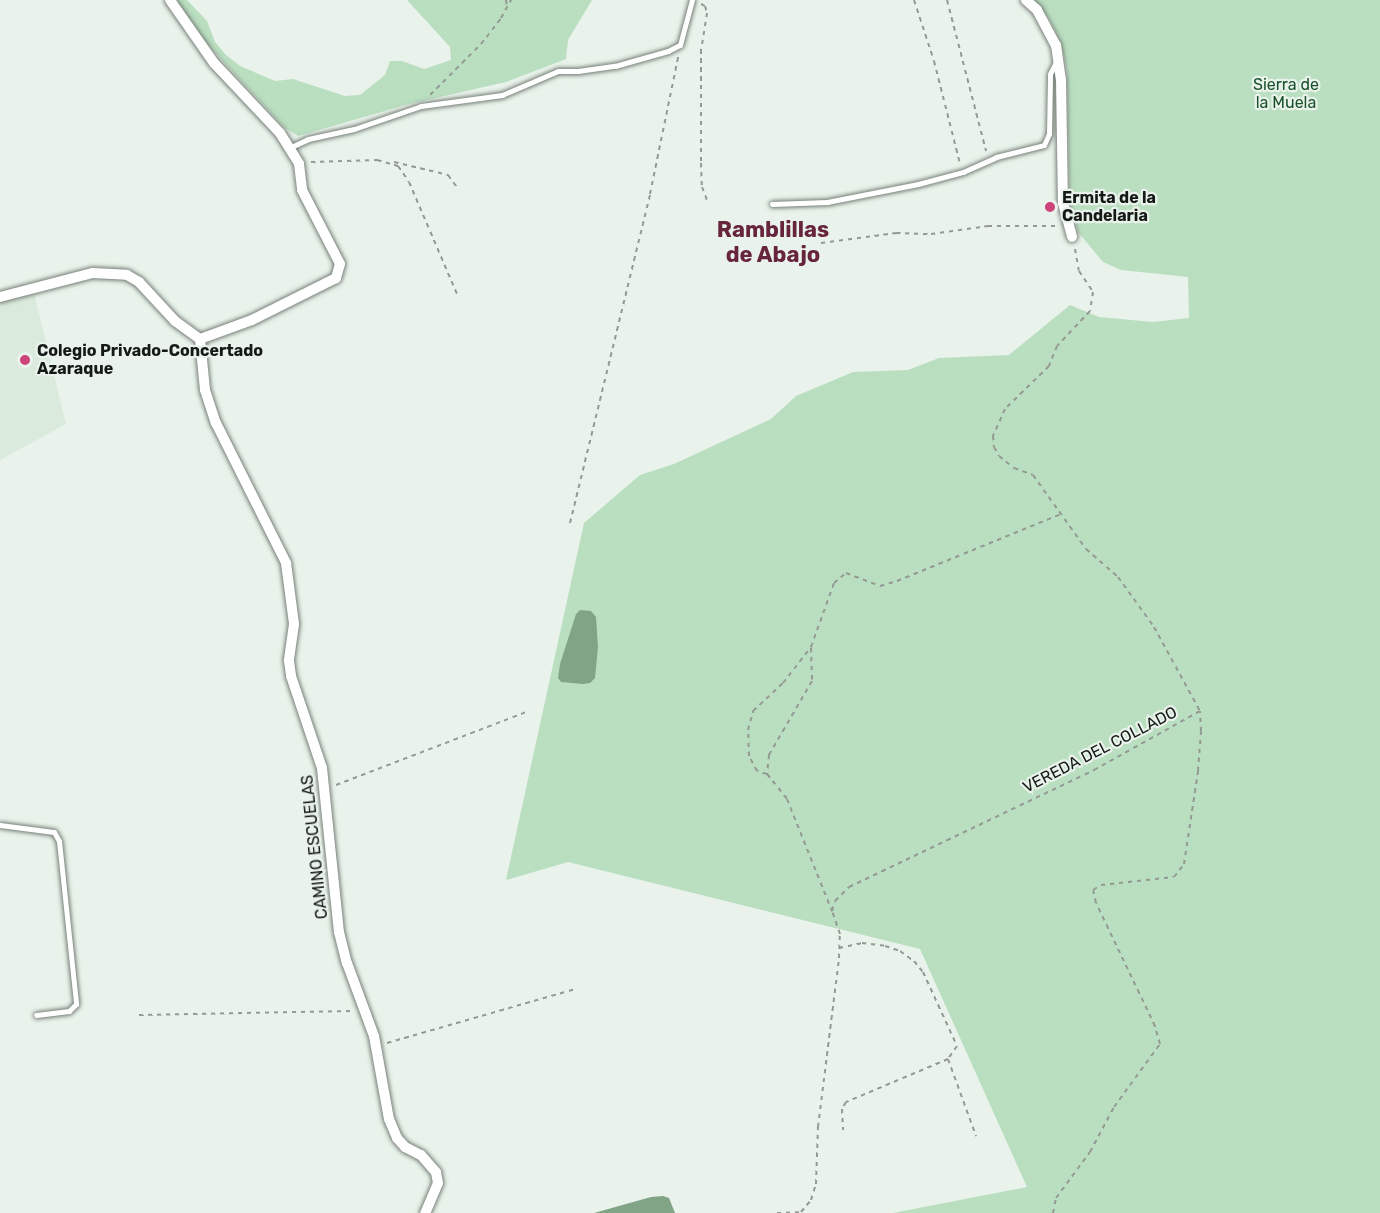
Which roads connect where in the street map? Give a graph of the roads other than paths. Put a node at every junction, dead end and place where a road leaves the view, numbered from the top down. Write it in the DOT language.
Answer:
graph roads {
  1 [pos="170,0"];
  2 [pos="692,0"];
  3 [pos="1026,0"];
  4 [pos="1058,58"];
  5 [pos="290,148"];
  6 [pos="772,204"];
  7 [pos="1072,237"];
  8 [pos="0,297"];
  9 [pos="200,339"];
  10 [pos="0,825"];
  11 [pos="36,1015"];
  12 [pos="425,1213"];
  1 -- 5 [label="street"];
  2 -- 5 [label="lane"];
  3 -- 4 [label="street"];
  4 -- 6 [label="lane"];
  4 -- 7 [label="street"];
  5 -- 9 [label="street"];
  8 -- 9 [label="street"];
  9 -- 12 [label="street, CAMINO ESCUELAS"];
  10 -- 11 [label="lane"];
}
